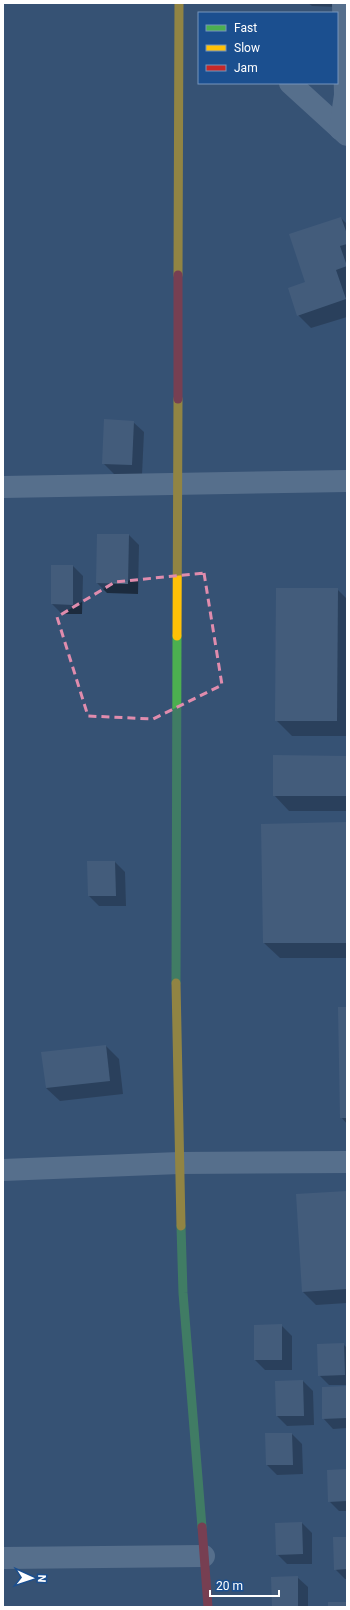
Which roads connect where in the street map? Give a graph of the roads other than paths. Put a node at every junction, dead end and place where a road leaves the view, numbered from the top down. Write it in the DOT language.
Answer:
graph roads {
  1 [pos="179,3"];
  2 [pos="343,3"];
  3 [pos="291,84"];
  4 [pos="344,132"];
  5 [pos="347,481"];
  6 [pos="178,483"];
  7 [pos="3,488"];
  8 [pos="347,1162"];
  9 [pos="179,1163"];
  10 [pos="3,1170"];
  11 [pos="204,1556"];
  12 [pos="3,1558"];
  13 [pos="208,1607"];
  1 -- 6 [label="street"];
  2 -- 4 [label="street"];
  3 -- 4 [label="street"];
  5 -- 6 [label="street"];
  6 -- 7 [label="street"];
  6 -- 9 [label="street"];
  8 -- 9 [label="street"];
  9 -- 10 [label="street"];
  9 -- 11 [label="street"];
  11 -- 12 [label="street"];
  11 -- 13 [label="street"];
}
